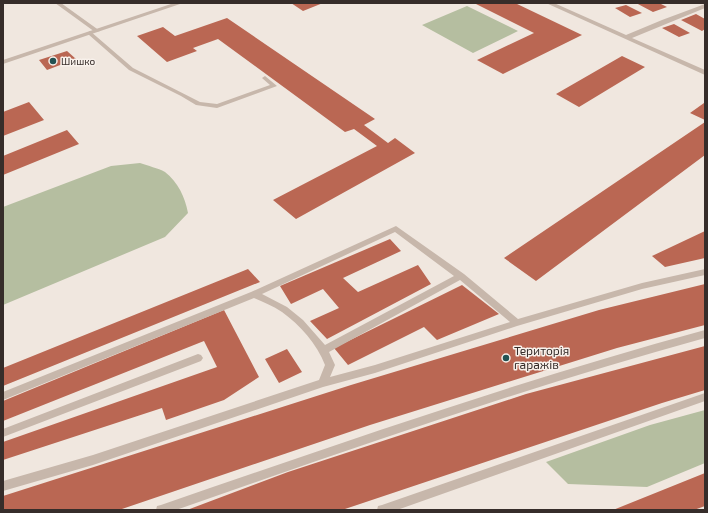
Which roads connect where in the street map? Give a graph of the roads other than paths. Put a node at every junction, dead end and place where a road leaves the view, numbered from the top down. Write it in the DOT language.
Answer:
graph roads {
  1 [pos="58,3"];
  2 [pos="180,3"];
  3 [pos="549,3"];
  4 [pos="705,6"];
  5 [pos="93,32"];
  6 [pos="627,37"];
  7 [pos="3,62"];
  8 [pos="705,73"];
  9 [pos="265,78"];
  10 [pos="705,272"];
  11 [pos="461,276"];
  12 [pos="254,294"];
  13 [pos="517,324"];
  14 [pos="705,334"];
  15 [pos="324,350"];
  16 [pos="198,358"];
  17 [pos="322,383"];
  18 [pos="3,396"];
  19 [pos="705,397"];
  20 [pos="3,433"];
  21 [pos="3,486"];
  22 [pos="161,510"];
  23 [pos="382,510"];
  1 -- 5 [label="lane"];
  2 -- 5 [label="street"];
  3 -- 6 [label="street"];
  4 -- 6 [label="street"];
  5 -- 7 [label="street"];
  5 -- 9 [label="lane"];
  6 -- 8 [label="street"];
  10 -- 13 [label="lane"];
  11 -- 12 [label="lane"];
  11 -- 13 [label="lane"];
  11 -- 15 [label="lane"];
  12 -- 15 [label="lane"];
  12 -- 18 [label="lane"];
  13 -- 17 [label="lane"];
  14 -- 22 [label="lane"];
  15 -- 17 [label="lane"];
  16 -- 20 [label="lane"];
  17 -- 21 [label="lane"];
  19 -- 23 [label="lane"];
}
